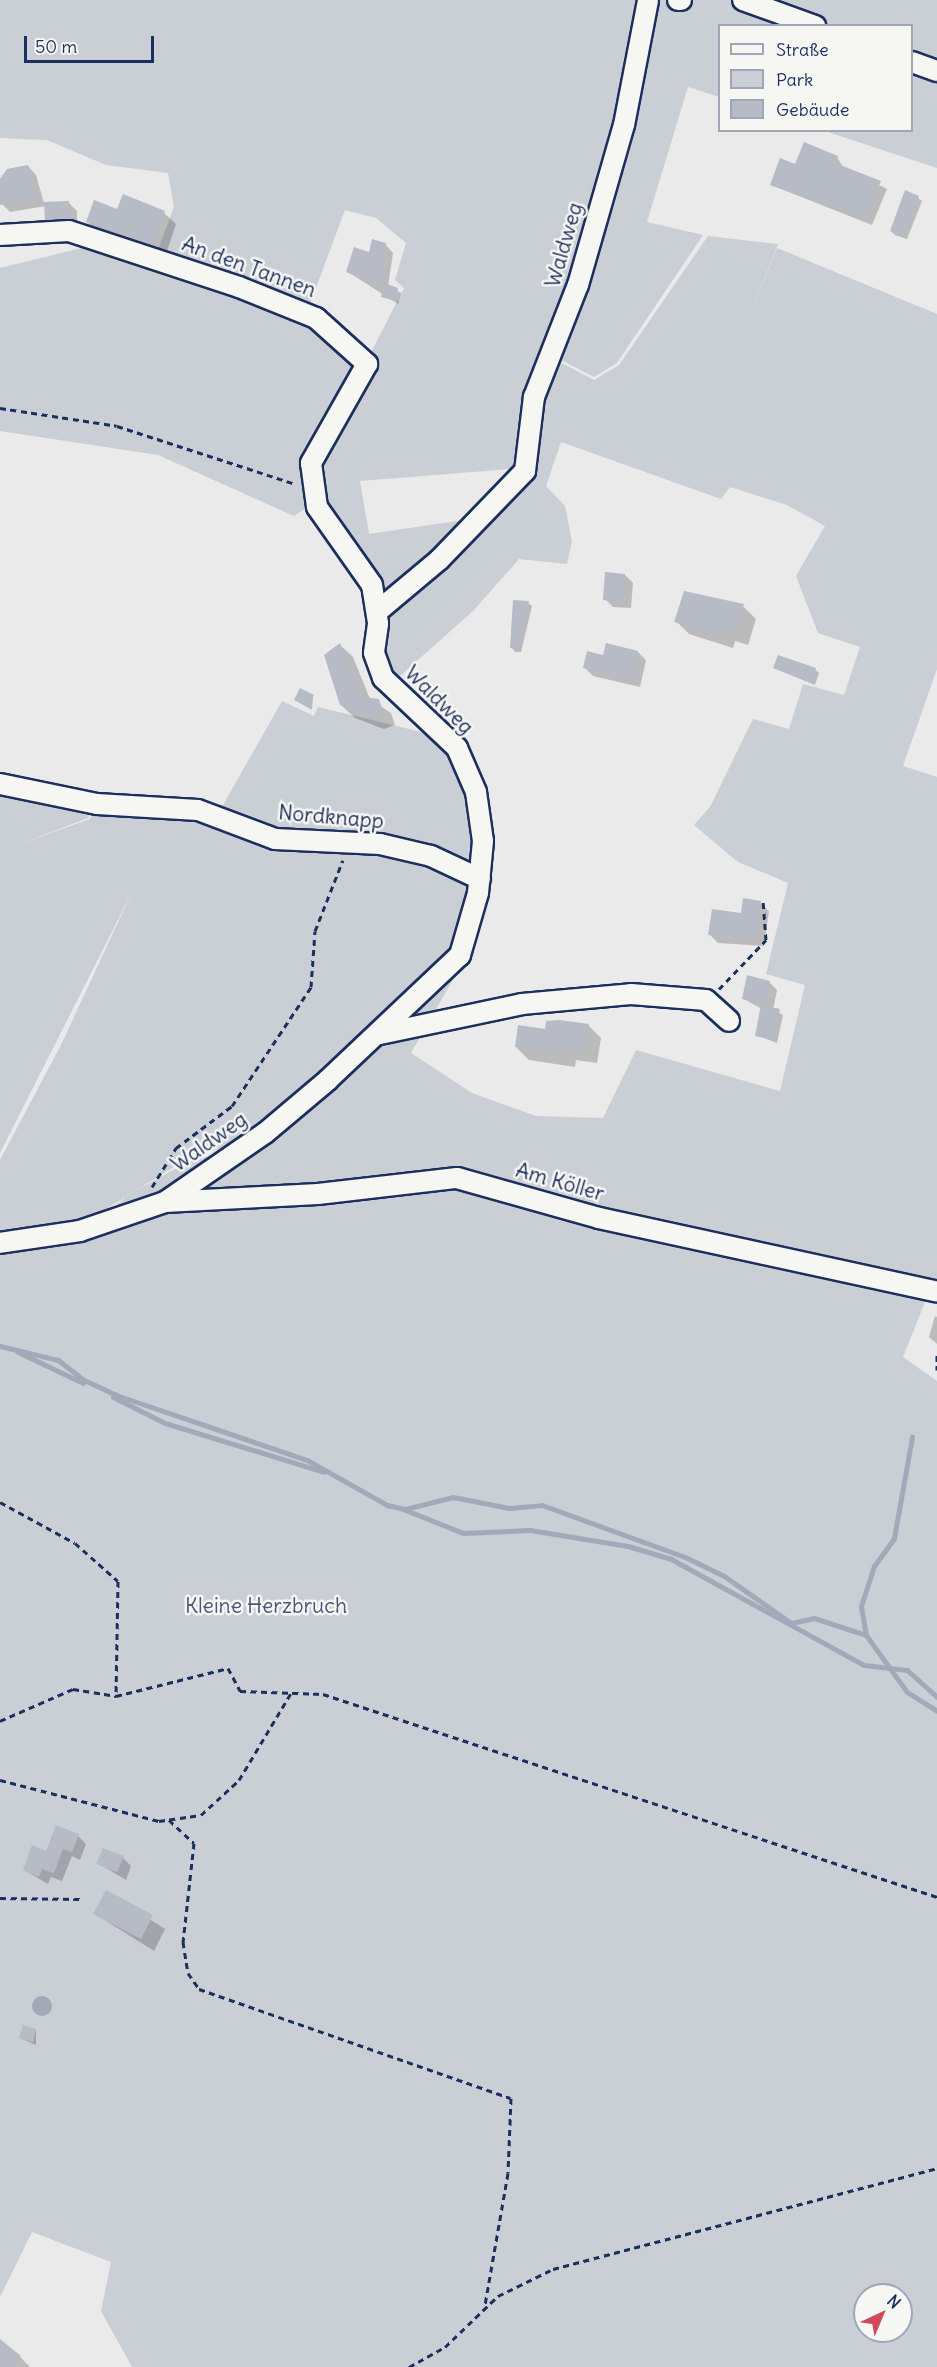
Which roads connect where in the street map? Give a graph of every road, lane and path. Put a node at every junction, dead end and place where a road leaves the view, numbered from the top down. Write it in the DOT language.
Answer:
graph roads {
  1 [pos="648,0"];
  2 [pos="743,0"];
  3 [pos="809,24"];
  4 [pos="913,62"];
  5 [pos="937,71"];
  6 [pos="0,235"];
  7 [pos="0,408"];
  8 [pos="315,488"];
  9 [pos="378,611"];
  10 [pos="0,784"];
  11 [pos="346,844"];
  12 [pos="480,879"];
  13 [pos="764,900"];
  14 [pos="706,1000"];
  15 [pos="729,1021"];
  16 [pos="380,1034"];
  17 [pos="165,1202"];
  18 [pos="136,1215"];
  19 [pos="0,1243"];
  20 [pos="937,1292"];
  21 [pos="937,1355"];
  22 [pos="937,1370"];
  23 [pos="0,1502"];
  24 [pos="291,1693"];
  25 [pos="117,1696"];
  26 [pos="0,1721"];
  27 [pos="0,1780"];
  28 [pos="169,1820"];
  29 [pos="937,1897"];
  30 [pos="0,1898"];
  31 [pos="81,1899"];
  32 [pos="937,2168"];
  33 [pos="485,2305"];
  34 [pos="409,2367"];
  1 -- 9 [label="street, Waldweg"];
  2 -- 3 [label="street"];
  4 -- 5 [label="street"];
  6 -- 8 [label="street, An den Tannen"];
  7 -- 8 [label="path"];
  8 -- 9 [label="street, An den Tannen"];
  9 -- 12 [label="street, Waldweg"];
  10 -- 11 [label="street, Nordknapp"];
  11 -- 12 [label="street, Nordknapp"];
  11 -- 18 [label="path"];
  12 -- 16 [label="street, Waldweg"];
  13 -- 14 [label="path"];
  14 -- 15 [label="street"];
  14 -- 16 [label="street"];
  16 -- 17 [label="street, Waldweg"];
  17 -- 18 [label="street, Waldweg"];
  17 -- 20 [label="street, Am Köller"];
  18 -- 19 [label="street, Waldweg"];
  21 -- 22 [label="path"];
  23 -- 25 [label="path"];
  24 -- 25 [label="path"];
  24 -- 28 [label="path"];
  24 -- 29 [label="path"];
  25 -- 26 [label="path"];
  27 -- 28 [label="path"];
  28 -- 33 [label="path"];
  30 -- 31 [label="path"];
  32 -- 33 [label="path"];
  33 -- 34 [label="path"];
}
